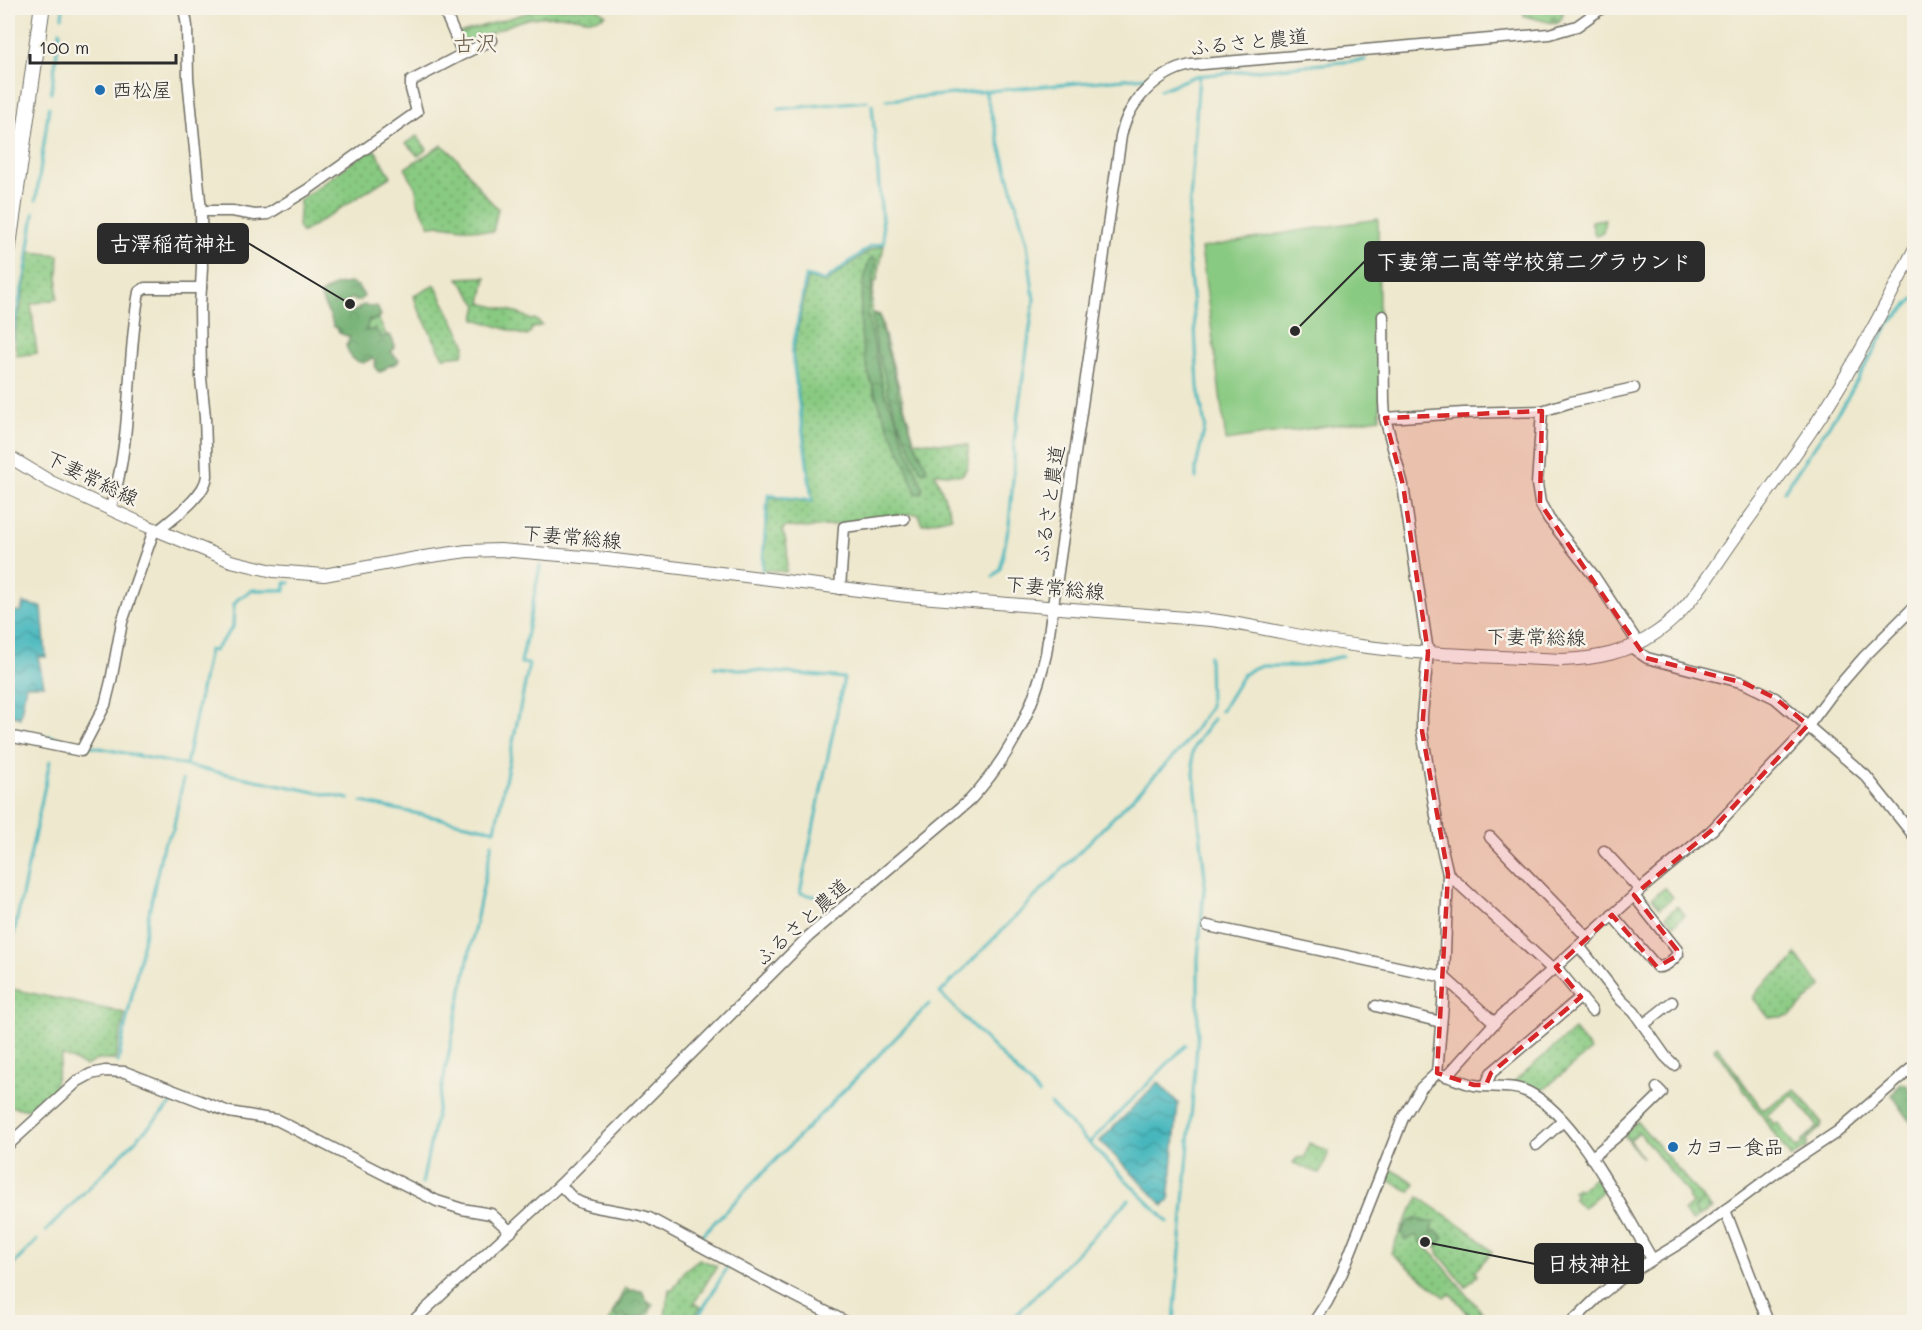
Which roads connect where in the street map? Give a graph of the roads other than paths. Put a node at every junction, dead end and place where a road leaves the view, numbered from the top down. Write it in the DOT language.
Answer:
graph roads {
  1 [pos="42,8"];
  2 [pos="183,8"];
  3 [pos="441,8"];
  4 [pos="1602,8"];
  5 [pos="492,40"];
  6 [pos="463,54"];
  7 [pos="201,211"];
  8 [pos="8,249"];
  9 [pos="1914,250"];
  10 [pos="201,288"];
  11 [pos="1383,316"];
  12 [pos="1634,388"];
  13 [pos="1542,411"];
  14 [pos="1385,418"];
  15 [pos="8,456"];
  16 [pos="110,509"];
  17 [pos="904,519"];
  18 [pos="156,530"];
  19 [pos="840,589"];
  20 [pos="1914,607"];
  21 [pos="1053,608"];
  22 [pos="1634,645"];
  23 [pos="1428,652"];
  24 [pos="1808,725"];
  25 [pos="8,736"];
  26 [pos="1914,836"];
  27 [pos="1490,837"];
  28 [pos="1604,851"];
  29 [pos="1448,874"];
  30 [pos="1637,893"];
  31 [pos="1612,915"];
  32 [pos="1208,926"];
  33 [pos="1584,942"];
  34 [pos="1554,969"];
  35 [pos="1444,977"];
  36 [pos="1581,997"];
  37 [pos="1672,1002"];
  38 [pos="1376,1006"];
  39 [pos="1592,1011"];
  40 [pos="1441,1022"];
  41 [pos="1495,1023"];
  42 [pos="1643,1024"];
  43 [pos="1674,1065"];
  44 [pos="1914,1066"];
  45 [pos="1442,1075"];
  46 [pos="1486,1085"];
  47 [pos="1657,1088"];
  48 [pos="1563,1121"];
  49 [pos="8,1145"];
  50 [pos="1536,1145"];
  51 [pos="1591,1158"];
  52 [pos="560,1185"];
  53 [pos="1725,1210"];
  54 [pos="512,1232"];
  55 [pos="1652,1260"];
  56 [pos="412,1323"];
  57 [pos="846,1323"];
  58 [pos="1314,1323"];
  59 [pos="1572,1323"];
  60 [pos="1768,1323"];
  1 -- 8 [label="highway"];
  2 -- 7 [label="street"];
  3 -- 6 [label="street"];
  4 -- 21 [label="street, ふるさと農道"];
  5 -- 6 [label="street"];
  6 -- 7 [label="street"];
  7 -- 10 [label="street"];
  9 -- 22 [label="main road, 下妻常総線"];
  10 -- 16 [label="street"];
  10 -- 18 [label="street"];
  11 -- 14 [label="street"];
  12 -- 13 [label="street"];
  13 -- 14 [label="street"];
  13 -- 22 [label="street"];
  14 -- 23 [label="street"];
  15 -- 16 [label="main road, 下妻常総線"];
  16 -- 18 [label="main road, 下妻常総線"];
  17 -- 19 [label="street"];
  18 -- 19 [label="main road, 下妻常総線"];
  18 -- 25 [label="street"];
  19 -- 21 [label="main road, 下妻常総線"];
  20 -- 24 [label="street"];
  21 -- 23 [label="main road, 下妻常総線"];
  21 -- 52 [label="street, ふるさと農道"];
  22 -- 23 [label="main road, 下妻常総線"];
  22 -- 24 [label="street"];
  23 -- 29 [label="street"];
  24 -- 26 [label="street"];
  24 -- 30 [label="street"];
  27 -- 33 [label="street"];
  28 -- 30 [label="street"];
  29 -- 34 [label="street"];
  29 -- 35 [label="street"];
  30 -- 31 [label="street"];
  30 -- 31 [label="street"];
  31 -- 33 [label="street"];
  32 -- 35 [label="street"];
  33 -- 34 [label="street"];
  33 -- 42 [label="street"];
  34 -- 36 [label="street"];
  34 -- 41 [label="street"];
  35 -- 40 [label="street"];
  35 -- 41 [label="street"];
  36 -- 39 [label="street"];
  36 -- 46 [label="street"];
  37 -- 42 [label="street"];
  38 -- 40 [label="street"];
  40 -- 45 [label="street"];
  41 -- 45 [label="street"];
  42 -- 43 [label="street"];
  44 -- 53 [label="street"];
  45 -- 46 [label="street"];
  45 -- 58 [label="street"];
  46 -- 48 [label="street"];
  47 -- 51 [label="street"];
  48 -- 50 [label="street"];
  48 -- 51 [label="street"];
  49 -- 54 [label="street"];
  51 -- 55 [label="street"];
  52 -- 54 [label="street, ふるさと農道"];
  52 -- 57 [label="street"];
  53 -- 55 [label="street"];
  53 -- 60 [label="street"];
  54 -- 56 [label="street, ふるさと農道"];
  55 -- 59 [label="street"];
}
